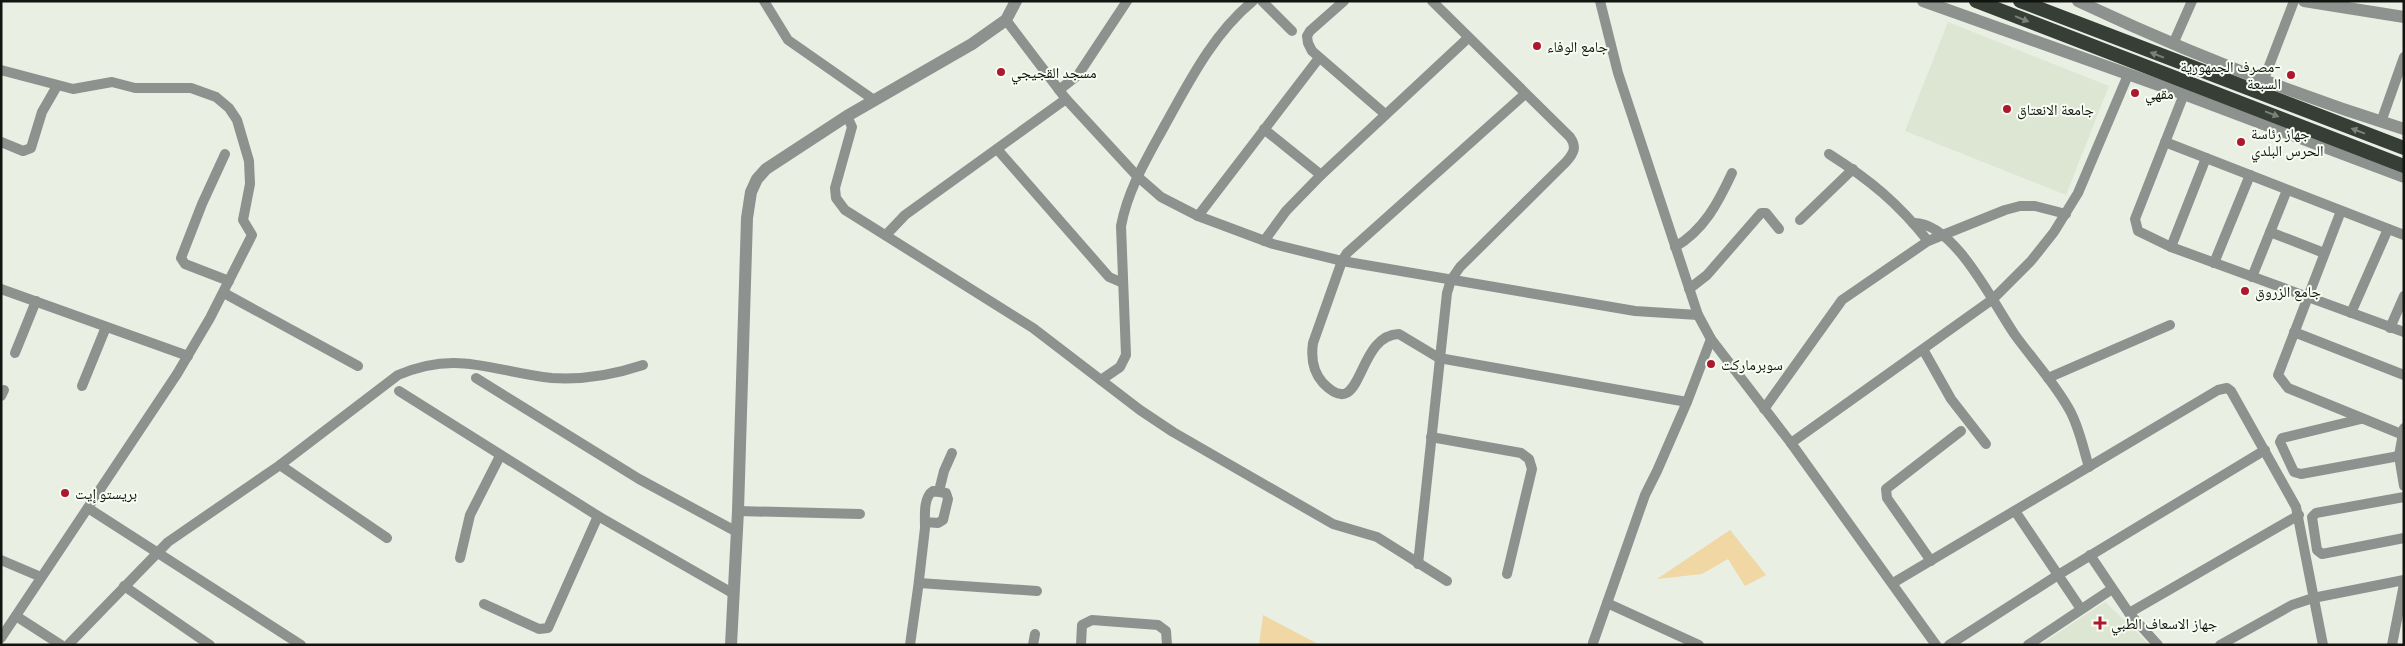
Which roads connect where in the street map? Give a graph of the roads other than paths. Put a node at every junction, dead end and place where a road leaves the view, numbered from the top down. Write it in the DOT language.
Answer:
graph roads {
  1 [pos="764,1"];
  2 [pos="1016,1"];
  3 [pos="1127,1"];
  4 [pos="1253,1"];
  5 [pos="1262,1"];
  6 [pos="1344,1"];
  7 [pos="1432,1"];
  8 [pos="1600,1"];
  9 [pos="1923,1"];
  10 [pos="1976,1"];
  11 [pos="2020,1"];
  12 [pos="2078,1"];
  13 [pos="2192,1"];
  14 [pos="2294,1"];
  15 [pos="2304,1"];
  16 [pos="2404,17"];
  17 [pos="1006,20"];
  18 [pos="1292,31"];
  19 [pos="1468,38"];
  20 [pos="2173,44"];
  21 [pos="2404,57"];
  22 [pos="1319,58"];
  23 [pos="1,70"];
  24 [pos="2128,75"];
  25 [pos="2264,79"];
  26 [pos="57,86"];
  27 [pos="1059,90"];
  28 [pos="1525,94"];
  29 [pos="2184,94"];
  30 [pos="1066,99"];
  31 [pos="874,100"];
  32 [pos="2244,110"];
  33 [pos="1385,114"];
  34 [pos="847,116"];
  35 [pos="2381,122"];
  36 [pos="2404,129"];
  37 [pos="1264,130"];
  38 [pos="2301,132"];
  39 [pos="1,142"];
  40 [pos="2165,142"];
  41 [pos="2404,148"];
  42 [pos="997,149"];
  43 [pos="226,154"];
  44 [pos="1829,154"];
  45 [pos="2206,158"];
  46 [pos="2404,166"];
  47 [pos="1853,169"];
  48 [pos="1732,173"];
  49 [pos="1321,175"];
  50 [pos="2250,175"];
  51 [pos="1137,176"];
  52 [pos="2404,177"];
  53 [pos="2287,190"];
  54 [pos="2341,211"];
  55 [pos="2066,214"];
  56 [pos="1198,216"];
  57 [pos="1800,220"];
  58 [pos="1913,222"];
  59 [pos="1779,229"];
  60 [pos="2388,229"];
  61 [pos="2270,232"];
  62 [pos="1942,234"];
  63 [pos="886,235"];
  64 [pos="2404,235"];
  65 [pos="1264,241"];
  66 [pos="1928,241"];
  67 [pos="2172,247"];
  68 [pos="1675,248"];
  69 [pos="2324,254"];
  70 [pos="1342,261"];
  71 [pos="2214,263"];
  72 [pos="2252,277"];
  73 [pos="1451,280"];
  74 [pos="229,282"];
  75 [pos="1123,283"];
  76 [pos="1,289"];
  77 [pos="1688,289"];
  78 [pos="224,293"];
  79 [pos="2404,296"];
  80 [pos="2308,297"];
  81 [pos="1993,299"];
  82 [pos="36,301"];
  83 [pos="2351,313"];
  84 [pos="1698,315"];
  85 [pos="2170,325"];
  86 [pos="106,327"];
  87 [pos="2390,328"];
  88 [pos="2294,332"];
  89 [pos="2404,332"];
  90 [pos="1710,339"];
  91 [pos="1924,351"];
  92 [pos="15,354"];
  93 [pos="188,356"];
  94 [pos="1439,358"];
  95 [pos="642,365"];
  96 [pos="358,366"];
  97 [pos="2404,375"];
  98 [pos="476,378"];
  99 [pos="2048,378"];
  100 [pos="1101,380"];
  101 [pos="82,386"];
  102 [pos="398,391"];
  103 [pos="1687,402"];
  104 [pos="1764,409"];
  105 [pos="2361,418"];
  106 [pos="1961,431"];
  107 [pos="1432,437"];
  108 [pos="2402,438"];
  109 [pos="1791,443"];
  110 [pos="1986,444"];
  111 [pos="2265,450"];
  112 [pos="952,453"];
  113 [pos="500,456"];
  114 [pos="2399,456"];
  115 [pos="280,466"];
  116 [pos="2089,467"];
  117 [pos="2404,486"];
  118 [pos="939,491"];
  119 [pos="2404,496"];
  120 [pos="88,508"];
  121 [pos="738,511"];
  122 [pos="2015,511"];
  123 [pos="860,514"];
  124 [pos="2299,515"];
  125 [pos="598,516"];
  126 [pos="925,522"];
  127 [pos="738,532"];
  128 [pos="387,538"];
  129 [pos="2404,538"];
  130 [pos="158,552"];
  131 [pos="2090,555"];
  132 [pos="460,558"];
  133 [pos="1,560"];
  134 [pos="1931,561"];
  135 [pos="1418,564"];
  136 [pos="1507,574"];
  137 [pos="2058,575"];
  138 [pos="41,577"];
  139 [pos="1447,581"];
  140 [pos="2404,582"];
  141 [pos="919,583"];
  142 [pos="1893,583"];
  143 [pos="124,586"];
  144 [pos="2112,589"];
  145 [pos="1038,591"];
  146 [pos="734,594"];
  147 [pos="2313,598"];
  148 [pos="484,604"];
  149 [pos="1607,604"];
  150 [pos="2081,608"];
  151 [pos="2129,613"];
  152 [pos="16,616"];
  153 [pos="1035,634"];
  154 [pos="1,638"];
  155 [pos="1593,643"];
  156 [pos="61,645"];
  157 [pos="68,645"];
  158 [pos="210,645"];
  159 [pos="301,645"];
  160 [pos="731,645"];
  161 [pos="910,645"];
  162 [pos="1033,645"];
  163 [pos="1081,645"];
  164 [pos="1167,645"];
  165 [pos="1699,645"];
  166 [pos="1936,645"];
  167 [pos="1949,645"];
  168 [pos="2028,645"];
  169 [pos="2158,645"];
  170 [pos="2220,645"];
  171 [pos="2323,645"];
  172 [pos="2392,645"];
  1 -- 31 [label="street"];
  2 -- 17 [label="street"];
  3 -- 27 [label="street"];
  4 -- 51 [label="street"];
  5 -- 18 [label="street"];
  6 -- 22 [label="street"];
  7 -- 19 [label="street"];
  8 -- 68 [label="street"];
  9 -- 24 [label="street"];
  10 -- 32 [label="highway, one-way"];
  41 -- 11 [label="highway, one-way"];
  12 -- 20 [label="street"];
  13 -- 20 [label="street"];
  14 -- 25 [label="street"];
  15 -- 16 [label="street"];
  17 -- 27 [label="street"];
  17 -- 31 [label="street"];
  19 -- 28 [label="street"];
  19 -- 33 [label="street"];
  20 -- 25 [label="street"];
  21 -- 35 [label="street"];
  22 -- 33 [label="street"];
  22 -- 37 [label="street"];
  23 -- 26 [label="street"];
  24 -- 29 [label="street"];
  24 -- 55 [label="street"];
  25 -- 35 [label="street"];
  26 -- 39 [label="street"];
  26 -- 74 [label="street"];
  27 -- 30 [label="street"];
  28 -- 70 [label="street"];
  28 -- 73 [label="street"];
  29 -- 32 [label="street"];
  29 -- 40 [label="street"];
  30 -- 42 [label="street"];
  30 -- 51 [label="street"];
  31 -- 34 [label="street"];
  32 -- 38 [label="highway"];
  33 -- 49 [label="street"];
  34 -- 63 [label="street"];
  34 -- 121 [label="street"];
  35 -- 36 [label="street"];
  37 -- 49 [label="street"];
  37 -- 56 [label="street"];
  38 -- 46 [label="highway"];
  38 -- 52 [label="street"];
  40 -- 45 [label="street"];
  40 -- 67 [label="street"];
  42 -- 63 [label="street"];
  42 -- 75 [label="street"];
  43 -- 74 [label="street"];
  44 -- 47 [label="street"];
  45 -- 50 [label="street"];
  45 -- 67 [label="street"];
  47 -- 57 [label="street"];
  47 -- 58 [label="street"];
  48 -- 68 [label="street"];
  49 -- 65 [label="street"];
  50 -- 53 [label="street"];
  50 -- 71 [label="street"];
  51 -- 56 [label="street"];
  51 -- 75 [label="street"];
  53 -- 54 [label="street"];
  53 -- 61 [label="street"];
  54 -- 60 [label="street"];
  54 -- 69 [label="street"];
  55 -- 62 [label="street"];
  55 -- 81 [label="street"];
  56 -- 65 [label="street"];
  58 -- 62 [label="street"];
  58 -- 66 [label="street"];
  59 -- 77 [label="street"];
  60 -- 64 [label="street"];
  60 -- 83 [label="street"];
  61 -- 69 [label="street"];
  61 -- 72 [label="street"];
  62 -- 66 [label="street"];
  62 -- 81 [label="street"];
  63 -- 100 [label="street"];
  65 -- 70 [label="street"];
  66 -- 104 [label="street"];
  67 -- 71 [label="street"];
  68 -- 77 [label="street"];
  69 -- 80 [label="street"];
  70 -- 73 [label="street"];
  70 -- 94 [label="street"];
  71 -- 72 [label="street"];
  72 -- 80 [label="street"];
  73 -- 84 [label="street"];
  73 -- 94 [label="street"];
  74 -- 78 [label="street"];
  75 -- 100 [label="street"];
  76 -- 82 [label="street"];
  77 -- 84 [label="street"];
  78 -- 93 [label="street"];
  78 -- 96 [label="street"];
  79 -- 87 [label="street"];
  80 -- 83 [label="street"];
  80 -- 88 [label="street"];
  81 -- 91 [label="street"];
  81 -- 99 [label="street"];
  82 -- 86 [label="street"];
  82 -- 92 [label="street"];
  83 -- 87 [label="street"];
  84 -- 90 [label="street"];
  85 -- 99 [label="street"];
  86 -- 93 [label="street"];
  86 -- 101 [label="street"];
  87 -- 89 [label="street"];
  88 -- 97 [label="street"];
  88 -- 105 [label="street"];
  90 -- 103 [label="street"];
  90 -- 104 [label="street"];
  91 -- 109 [label="street"];
  91 -- 110 [label="street"];
  93 -- 120 [label="street"];
  94 -- 103 [label="street"];
  94 -- 107 [label="street"];
  95 -- 115 [label="street"];
  98 -- 127 [label="street"];
  99 -- 116 [label="street"];
  100 -- 135 [label="street"];
  102 -- 113 [label="street"];
  103 -- 149 [label="street"];
  104 -- 109 [label="street"];
  105 -- 108 [label="street"];
  105 -- 114 [label="street"];
  106 -- 134 [label="street"];
  107 -- 135 [label="street"];
  107 -- 136 [label="street"];
  108 -- 114 [label="street"];
  109 -- 142 [label="street"];
  111 -- 116 [label="street"];
  111 -- 124 [label="street"];
  111 -- 131 [label="street"];
  112 -- 118 [label="street"];
  113 -- 125 [label="street"];
  113 -- 132 [label="street"];
  114 -- 117 [label="street"];
  115 -- 128 [label="street"];
  115 -- 130 [label="street"];
  116 -- 122 [label="street"];
  118 -- 126 [label="street"];
  118 -- 126 [label="street"];
  119 -- 129 [label="street"];
  120 -- 130 [label="street"];
  120 -- 138 [label="street"];
  121 -- 123 [label="street"];
  121 -- 127 [label="street"];
  122 -- 134 [label="street"];
  122 -- 137 [label="street"];
  124 -- 147 [label="street"];
  124 -- 151 [label="street"];
  125 -- 146 [label="street"];
  125 -- 148 [label="street"];
  126 -- 141 [label="street"];
  127 -- 146 [label="street"];
  130 -- 143 [label="street"];
  130 -- 159 [label="street"];
  131 -- 137 [label="street"];
  131 -- 144 [label="street"];
  133 -- 138 [label="street"];
  134 -- 142 [label="street"];
  135 -- 139 [label="street"];
  137 -- 150 [label="street"];
  137 -- 167 [label="street"];
  138 -- 152 [label="street"];
  140 -- 147 [label="street"];
  140 -- 172 [label="street"];
  141 -- 145 [label="street"];
  141 -- 161 [label="street"];
  142 -- 166 [label="street"];
  143 -- 157 [label="street"];
  143 -- 158 [label="street"];
  144 -- 150 [label="street"];
  144 -- 151 [label="street"];
  146 -- 160 [label="street"];
  147 -- 170 [label="street"];
  147 -- 171 [label="street"];
  149 -- 155 [label="street"];
  149 -- 165 [label="street"];
  150 -- 168 [label="street"];
  151 -- 169 [label="street"];
  152 -- 154 [label="street"];
  152 -- 156 [label="street"];
  153 -- 162 [label="street"];
  163 -- 164 [label="street"];
}
